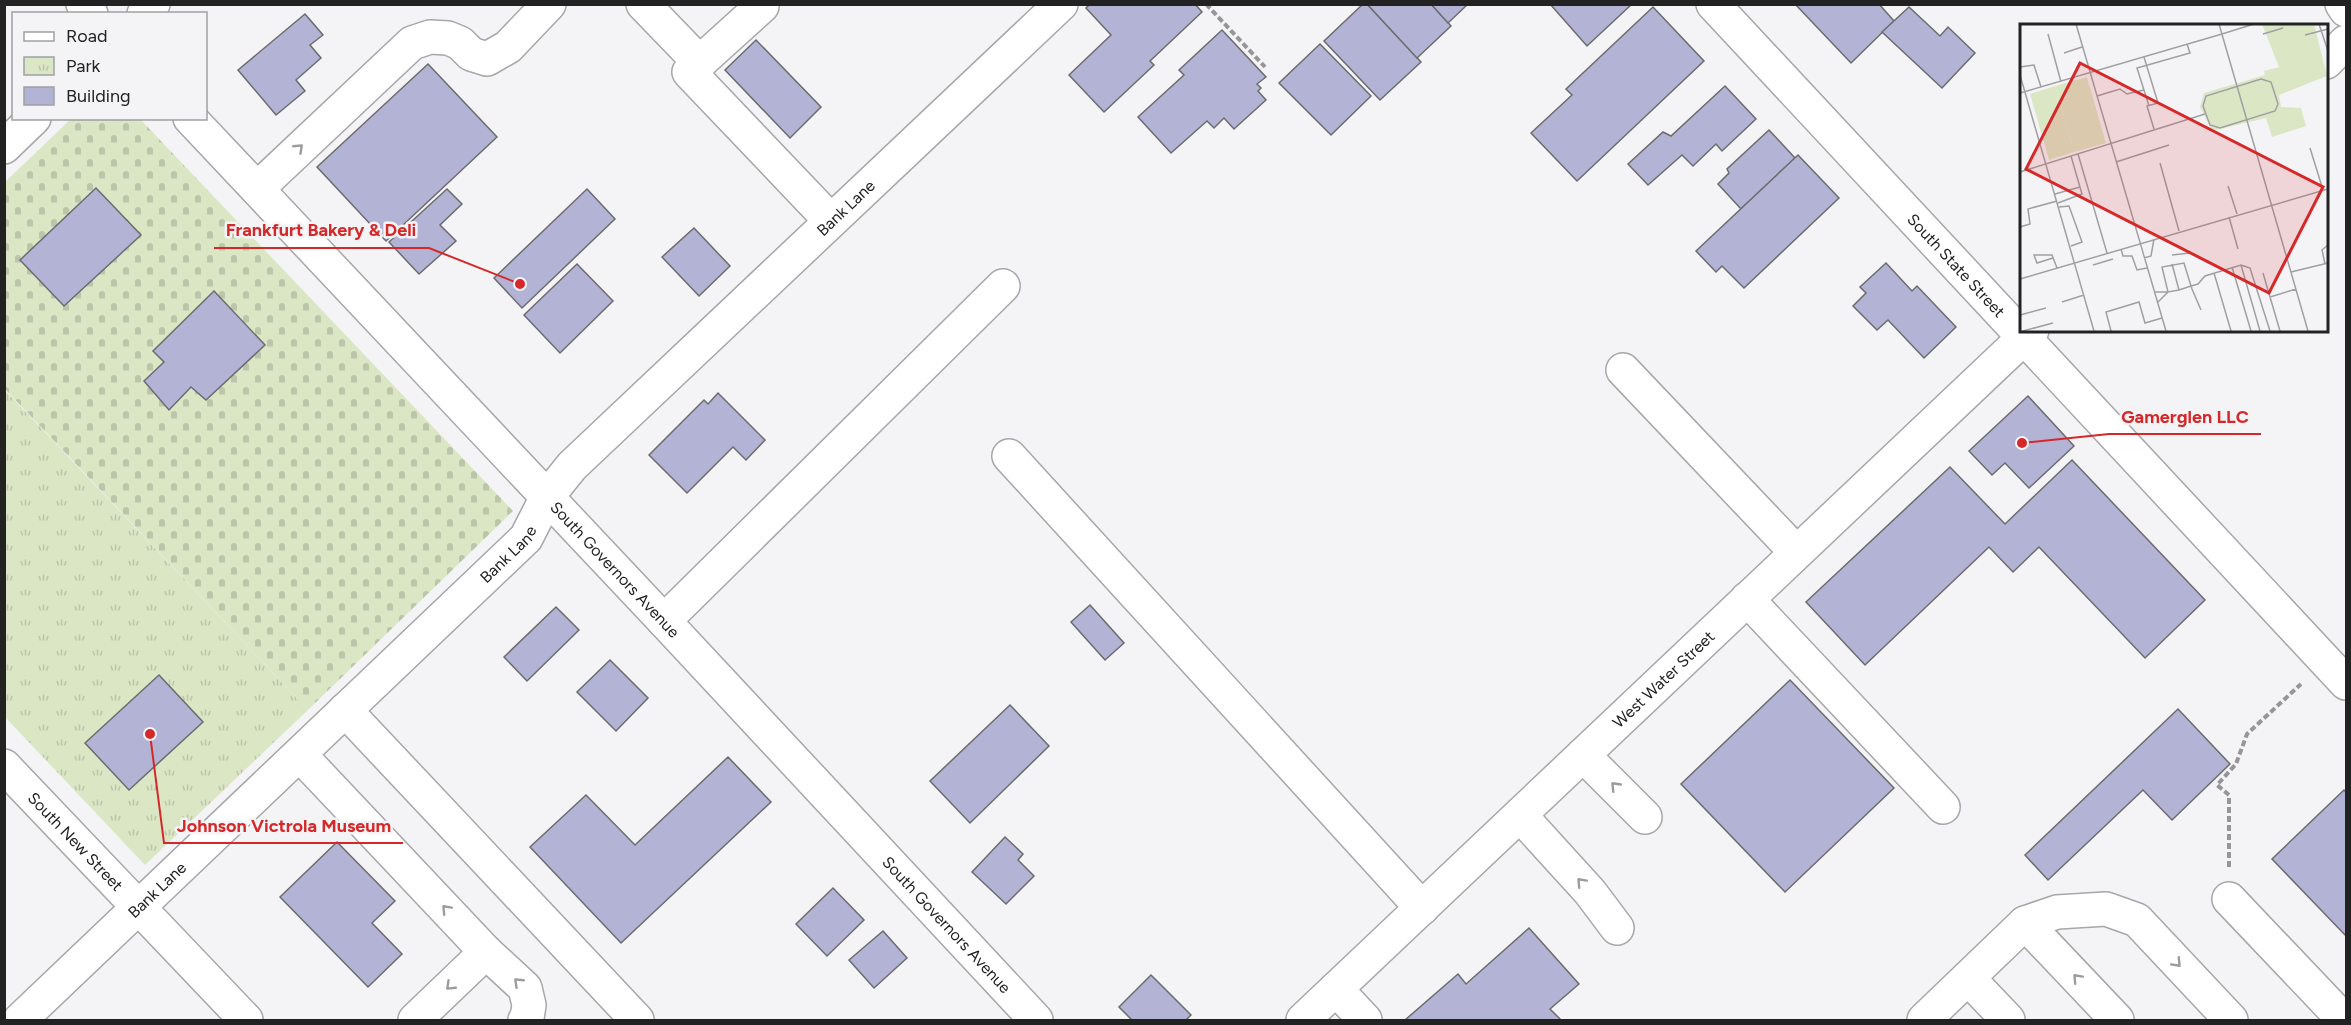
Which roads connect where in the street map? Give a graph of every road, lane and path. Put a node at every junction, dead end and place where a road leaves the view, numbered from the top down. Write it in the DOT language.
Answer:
graph roads {
  1 [pos="549,4"];
  2 [pos="643,4"];
  3 [pos="760,4"];
  4 [pos="1061,4"];
  5 [pos="1206,4"];
  6 [pos="1713,4"];
  7 [pos="2342,4"];
  8 [pos="2346,10"];
  9 [pos="2346,42"];
  10 [pos="2327,60"];
  11 [pos="700,63"];
  12 [pos="1264,67"];
  13 [pos="32,120"];
  14 [pos="192,120"];
  15 [pos="4,147"];
  16 [pos="257,189"];
  17 [pos="831,221"];
  18 [pos="1004,286"];
  19 [pos="2020,326"];
  20 [pos="2028,334"];
  21 [pos="1623,370"];
  22 [pos="1009,456"];
  23 [pos="547,497"];
  24 [pos="1797,552"];
  25 [pos="1747,599"];
  26 [pos="664,621"];
  27 [pos="2304,681"];
  28 [pos="2346,683"];
  29 [pos="345,710"];
  30 [pos="300,754"];
  31 [pos="1583,755"];
  32 [pos="4,766"];
  33 [pos="1943,807"];
  34 [pos="1520,815"];
  35 [pos="1645,817"];
  36 [pos="2229,883"];
  37 [pos="140,907"];
  38 [pos="1422,908"];
  39 [pos="2025,923"];
  40 [pos="1617,928"];
  41 [pos="486,952"];
  42 [pos="1968,978"];
  43 [pos="1336,989"];
  44 [pos="20,1020"];
  45 [pos="246,1020"];
  46 [pos="415,1020"];
  47 [pos="525,1020"];
  48 [pos="637,1020"];
  49 [pos="1036,1020"];
  50 [pos="1303,1020"];
  51 [pos="1365,1020"];
  52 [pos="1924,1020"];
  53 [pos="2008,1020"];
  54 [pos="2117,1020"];
  55 [pos="2231,1020"];
  56 [pos="2344,1020"];
  16 -- 1 [label="street, one-way"];
  2 -- 11 [label="street"];
  3 -- 11 [label="street"];
  4 -- 17 [label="street, Bank Lane"];
  5 -- 12 [label="path"];
  6 -- 19 [label="street, South State Street"];
  7 -- 8 [label="street"];
  9 -- 10 [label="street"];
  11 -- 17 [label="street"];
  13 -- 15 [label="street"];
  14 -- 16 [label="street, South Governors Avenue"];
  16 -- 23 [label="street, South Governors Avenue"];
  17 -- 23 [label="street, Bank Lane"];
  18 -- 26 [label="street"];
  20 -- 24 [label="street, West Water Street"];
  20 -- 28 [label="street, South State Street"];
  21 -- 24 [label="street"];
  22 -- 38 [label="street"];
  23 -- 26 [label="street, South Governors Avenue"];
  23 -- 29 [label="street, Bank Lane"];
  24 -- 25 [label="street, West Water Street"];
  25 -- 31 [label="street, West Water Street"];
  25 -- 33 [label="street"];
  26 -- 49 [label="street, South Governors Avenue"];
  27 -- 36 [label="path"];
  29 -- 30 [label="street, Bank Lane"];
  29 -- 48 [label="street"];
  30 -- 37 [label="street, Bank Lane"];
  41 -- 30 [label="street, one-way"];
  31 -- 34 [label="street, West Water Street"];
  35 -- 31 [label="street, one-way"];
  32 -- 37 [label="street, South New Street"];
  34 -- 38 [label="street, West Water Street"];
  40 -- 34 [label="street, one-way"];
  36 -- 56 [label="street"];
  37 -- 44 [label="street, Bank Lane"];
  37 -- 45 [label="street, South New Street"];
  38 -- 43 [label="street, West Water Street"];
  39 -- 42 [label="street"];
  54 -- 39 [label="street, one-way"];
  39 -- 55 [label="street, one-way"];
  41 -- 46 [label="street, one-way"];
  47 -- 41 [label="street, one-way"];
  42 -- 52 [label="street"];
  42 -- 53 [label="street"];
  43 -- 50 [label="street, West Water Street"];
  43 -- 51 [label="street"];
}
